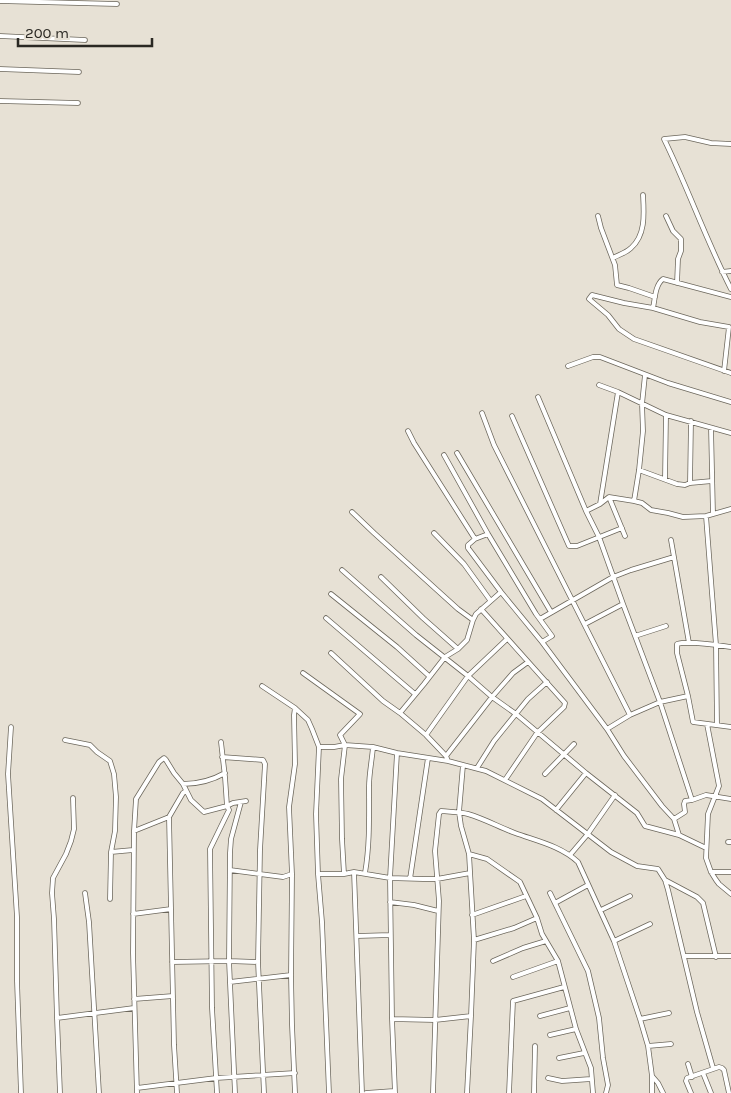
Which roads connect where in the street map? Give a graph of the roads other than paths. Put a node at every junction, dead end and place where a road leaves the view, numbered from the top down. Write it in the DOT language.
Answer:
graph roads {
  1 [pos="0,1"];
  2 [pos="117,4"];
  3 [pos="0,36"];
  4 [pos="85,40"];
  5 [pos="0,69"];
  6 [pos="79,72"];
  7 [pos="0,102"];
  8 [pos="78,103"];
  9 [pos="731,144"];
  10 [pos="643,195"];
  11 [pos="598,216"];
  12 [pos="666,216"];
  13 [pos="613,258"];
  14 [pos="722,272"];
  15 [pos="731,272"];
  16 [pos="677,283"];
  17 [pos="731,289"];
  18 [pos="655,297"];
  19 [pos="731,297"];
  20 [pos="653,308"];
  21 [pos="568,366"];
  22 [pos="724,371"];
  23 [pos="731,373"];
  24 [pos="645,375"];
  25 [pos="599,385"];
  26 [pos="618,392"];
  27 [pos="538,397"];
  28 [pos="731,402"];
  29 [pos="642,404"];
  30 [pos="482,413"];
  31 [pos="666,415"];
  32 [pos="512,416"];
  33 [pos="690,421"];
  34 [pos="711,428"];
  35 [pos="408,431"];
  36 [pos="731,433"];
  37 [pos="456,453"];
  38 [pos="444,455"];
  39 [pos="639,470"];
  40 [pos="665,479"];
  41 [pos="712,481"];
  42 [pos="690,483"];
  43 [pos="609,497"];
  44 [pos="634,501"];
  45 [pos="600,504"];
  46 [pos="731,509"];
  47 [pos="586,511"];
  48 [pos="352,512"];
  49 [pos="713,514"];
  50 [pos="706,516"];
  51 [pos="622,528"];
  52 [pos="434,533"];
  53 [pos="488,534"];
  54 [pos="625,536"];
  55 [pos="599,537"];
  56 [pos="475,539"];
  57 [pos="671,540"];
  58 [pos="674,557"];
  59 [pos="342,570"];
  60 [pos="613,577"];
  61 [pos="381,578"];
  62 [pos="501,592"];
  63 [pos="331,594"];
  64 [pos="490,600"];
  65 [pos="572,600"];
  66 [pos="623,604"];
  67 [pos="481,608"];
  68 [pos="551,612"];
  69 [pos="326,618"];
  70 [pos="540,618"];
  71 [pos="473,620"];
  72 [pos="584,624"];
  73 [pos="666,626"];
  74 [pos="635,636"];
  75 [pos="507,638"];
  76 [pos="542,642"];
  77 [pos="689,643"];
  78 [pos="716,645"];
  79 [pos="731,646"];
  80 [pos="458,649"];
  81 [pos="331,653"];
  82 [pos="445,657"];
  83 [pos="528,662"];
  84 [pos="303,672"];
  85 [pos="430,676"];
  86 [pos="468,676"];
  87 [pos="547,682"];
  88 [pos="262,686"];
  89 [pos="415,694"];
  90 [pos="688,696"];
  91 [pos="492,697"];
  92 [pos="660,702"];
  93 [pos="295,708"];
  94 [pos="400,713"];
  95 [pos="516,714"];
  96 [pos="630,716"];
  97 [pos="707,724"];
  98 [pos="717,725"];
  99 [pos="12,727"];
  100 [pos="731,727"];
  101 [pos="607,729"];
  102 [pos="538,733"];
  103 [pos="426,735"];
  104 [pos="65,740"];
  105 [pos="221,742"];
  106 [pos="574,744"];
  107 [pos="345,745"];
  108 [pos="319,747"];
  109 [pos="373,747"];
  110 [pos="397,753"];
  111 [pos="564,754"];
  112 [pos="446,756"];
  113 [pos="222,758"];
  114 [pos="428,758"];
  115 [pos="448,762"];
  116 [pos="463,765"];
  117 [pos="477,768"];
  118 [pos="225,773"];
  119 [pos="586,773"];
  120 [pos="546,774"];
  121 [pos="505,780"];
  122 [pos="183,784"];
  123 [pos="186,791"];
  124 [pos="615,795"];
  125 [pos="716,796"];
  126 [pos="72,798"];
  127 [pos="731,798"];
  128 [pos="692,800"];
  129 [pos="246,801"];
  130 [pos="241,802"];
  131 [pos="227,806"];
  132 [pos="556,810"];
  133 [pos="459,812"];
  134 [pos="169,817"];
  135 [pos="674,819"];
  136 [pos="134,830"];
  137 [pos="587,835"];
  138 [pos="679,835"];
  139 [pos="706,848"];
  140 [pos="134,850"];
  141 [pos="111,852"];
  142 [pos="469,854"];
  143 [pos="570,855"];
  144 [pos="230,870"];
  145 [pos="354,872"];
  146 [pos="711,872"];
  147 [pos="731,872"];
  148 [pos="365,873"];
  149 [pos="260,874"];
  150 [pos="292,874"];
  151 [pos="318,874"];
  152 [pos="344,874"];
  153 [pos="470,874"];
  154 [pos="390,878"];
  155 [pos="410,879"];
  156 [pos="437,879"];
  157 [pos="665,880"];
  158 [pos="588,885"];
  159 [pos="86,893"];
  160 [pos="550,894"];
  161 [pos="731,894"];
  162 [pos="526,896"];
  163 [pos="630,896"];
  164 [pos="110,898"];
  165 [pos="390,902"];
  166 [pos="555,903"];
  167 [pos="171,909"];
  168 [pos="601,910"];
  169 [pos="438,911"];
  170 [pos="133,914"];
  171 [pos="472,915"];
  172 [pos="537,918"];
  173 [pos="650,924"];
  174 [pos="390,935"];
  175 [pos="357,936"];
  176 [pos="474,940"];
  177 [pos="614,940"];
  178 [pos="546,941"];
  179 [pos="684,956"];
  180 [pos="716,956"];
  181 [pos="731,956"];
  182 [pos="212,961"];
  183 [pos="229,961"];
  184 [pos="493,961"];
  185 [pos="558,961"];
  186 [pos="172,962"];
  187 [pos="258,962"];
  188 [pos="291,975"];
  189 [pos="512,977"];
  190 [pos="258,979"];
  191 [pos="230,982"];
  192 [pos="564,987"];
  193 [pos="173,996"];
  194 [pos="134,999"];
  195 [pos="134,1008"];
  196 [pos="570,1008"];
  197 [pos="94,1013"];
  198 [pos="669,1013"];
  199 [pos="471,1016"];
  200 [pos="540,1016"];
  201 [pos="57,1018"];
  202 [pos="392,1019"];
  203 [pos="640,1019"];
  204 [pos="435,1020"];
  205 [pos="576,1029"];
  206 [pos="550,1035"];
  207 [pos="671,1044"];
  208 [pos="535,1046"];
  209 [pos="648,1046"];
  210 [pos="584,1053"];
  211 [pos="559,1058"];
  212 [pos="688,1064"];
  213 [pos="713,1068"];
  214 [pos="703,1073"];
  215 [pos="295,1074"];
  216 [pos="264,1076"];
  217 [pos="652,1076"];
  218 [pos="234,1077"];
  219 [pos="692,1077"];
  220 [pos="216,1078"];
  221 [pos="548,1078"];
  222 [pos="591,1079"];
  223 [pos="176,1083"];
  224 [pos="137,1091"];
  225 [pos="395,1092"];
  226 [pos="21,1093"];
  227 [pos="60,1093"];
  228 [pos="99,1093"];
  229 [pos="176,1093"];
  230 [pos="217,1093"];
  231 [pos="235,1093"];
  232 [pos="264,1093"];
  233 [pos="295,1093"];
  234 [pos="328,1093"];
  235 [pos="362,1093"];
  236 [pos="366,1093"];
  237 [pos="433,1093"];
  238 [pos="467,1093"];
  239 [pos="509,1093"];
  240 [pos="534,1093"];
  241 [pos="593,1093"];
  242 [pos="606,1093"];
  243 [pos="652,1093"];
  244 [pos="663,1093"];
  245 [pos="691,1093"];
  246 [pos="711,1093"];
  247 [pos="729,1093"];
  1 -- 2 [label="street"];
  3 -- 4 [label="street"];
  5 -- 6 [label="street"];
  7 -- 8 [label="street"];
  9 -- 14 [label="street"];
  10 -- 13 [label="street"];
  11 -- 13 [label="street"];
  12 -- 16 [label="street"];
  13 -- 18 [label="street"];
  14 -- 15 [label="street"];
  14 -- 17 [label="street"];
  16 -- 18 [label="street"];
  16 -- 19 [label="street"];
  18 -- 20 [label="street"];
  20 -- 22 [label="street"];
  20 -- 22 [label="street"];
  21 -- 24 [label="street"];
  22 -- 23 [label="street"];
  24 -- 28 [label="street"];
  24 -- 29 [label="street"];
  25 -- 26 [label="street"];
  26 -- 29 [label="street"];
  26 -- 45 [label="street"];
  27 -- 47 [label="street"];
  29 -- 31 [label="street"];
  29 -- 39 [label="street"];
  30 -- 65 [label="street"];
  31 -- 33 [label="street"];
  31 -- 40 [label="street"];
  32 -- 55 [label="street"];
  33 -- 34 [label="street"];
  33 -- 42 [label="street"];
  34 -- 36 [label="street"];
  34 -- 41 [label="street"];
  35 -- 56 [label="street"];
  37 -- 68 [label="street"];
  38 -- 53 [label="street"];
  39 -- 40 [label="street"];
  39 -- 44 [label="street"];
  40 -- 42 [label="street"];
  41 -- 42 [label="street"];
  41 -- 49 [label="street"];
  43 -- 44 [label="street"];
  43 -- 45 [label="street"];
  43 -- 51 [label="street"];
  44 -- 50 [label="street"];
  45 -- 47 [label="street"];
  46 -- 49 [label="street"];
  47 -- 55 [label="street"];
  48 -- 71 [label="street"];
  49 -- 50 [label="street"];
  50 -- 78 [label="street"];
  51 -- 54 [label="street"];
  51 -- 55 [label="street"];
  52 -- 64 [label="street"];
  53 -- 56 [label="street"];
  53 -- 70 [label="street"];
  55 -- 60 [label="street"];
  56 -- 62 [label="street"];
  57 -- 58 [label="street"];
  58 -- 60 [label="street"];
  58 -- 77 [label="street"];
  59 -- 82 [label="street"];
  60 -- 65 [label="street"];
  60 -- 66 [label="street"];
  61 -- 80 [label="street"];
  62 -- 64 [label="street"];
  62 -- 76 [label="street"];
  63 -- 85 [label="street"];
  64 -- 67 [label="street"];
  65 -- 68 [label="street"];
  65 -- 72 [label="street"];
  66 -- 72 [label="street"];
  66 -- 74 [label="street"];
  67 -- 71 [label="street"];
  67 -- 75 [label="street"];
  68 -- 70 [label="street"];
  69 -- 89 [label="street"];
  70 -- 76 [label="street"];
  71 -- 80 [label="street"];
  72 -- 96 [label="street"];
  73 -- 74 [label="street"];
  74 -- 92 [label="street"];
  75 -- 83 [label="street"];
  75 -- 86 [label="street"];
  76 -- 101 [label="street"];
  77 -- 78 [label="street"];
  77 -- 90 [label="street"];
  78 -- 79 [label="street"];
  78 -- 98 [label="street"];
  80 -- 82 [label="street"];
  81 -- 94 [label="street"];
  82 -- 85 [label="street"];
  82 -- 86 [label="street"];
  83 -- 87 [label="street"];
  83 -- 91 [label="street"];
  84 -- 107 [label="street"];
  85 -- 89 [label="street"];
  86 -- 91 [label="street"];
  86 -- 103 [label="street"];
  87 -- 95 [label="street"];
  87 -- 102 [label="street"];
  88 -- 93 [label="street"];
  89 -- 94 [label="street"];
  90 -- 92 [label="street"];
  90 -- 97 [label="street"];
  91 -- 95 [label="street"];
  91 -- 112 [label="street"];
  92 -- 96 [label="street"];
  92 -- 128 [label="street"];
  93 -- 108 [label="street"];
  93 -- 150 [label="street"];
  94 -- 103 [label="street"];
  95 -- 102 [label="street"];
  95 -- 117 [label="street"];
  96 -- 101 [label="street"];
  97 -- 98 [label="street"];
  97 -- 125 [label="street"];
  98 -- 100 [label="street"];
  99 -- 226 [label="street"];
  101 -- 135 [label="street"];
  102 -- 111 [label="street"];
  102 -- 121 [label="street"];
  103 -- 112 [label="street"];
  104 -- 141 [label="street"];
  105 -- 113 [label="street"];
  106 -- 111 [label="street"];
  107 -- 108 [label="street"];
  107 -- 109 [label="street"];
  107 -- 152 [label="street"];
  108 -- 151 [label="street"];
  109 -- 110 [label="street"];
  109 -- 148 [label="street"];
  110 -- 114 [label="street"];
  110 -- 154 [label="street"];
  111 -- 119 [label="street"];
  111 -- 120 [label="street"];
  112 -- 115 [label="street"];
  113 -- 118 [label="street"];
  113 -- 149 [label="street"];
  114 -- 115 [label="street"];
  114 -- 155 [label="street"];
  115 -- 116 [label="street"];
  116 -- 117 [label="street"];
  116 -- 133 [label="street"];
  117 -- 121 [label="street"];
  118 -- 122 [label="street"];
  118 -- 131 [label="street"];
  119 -- 124 [label="street"];
  119 -- 132 [label="street"];
  121 -- 132 [label="street"];
  122 -- 123 [label="street"];
  122 -- 136 [label="street"];
  123 -- 131 [label="street"];
  123 -- 134 [label="street"];
  124 -- 137 [label="street"];
  124 -- 138 [label="street"];
  125 -- 127 [label="street"];
  125 -- 128 [label="street"];
  125 -- 139 [label="street"];
  126 -- 201 [label="street"];
  128 -- 135 [label="street"];
  129 -- 130 [label="street"];
  130 -- 131 [label="street"];
  130 -- 144 [label="street"];
  131 -- 182 [label="street"];
  132 -- 137 [label="street"];
  133 -- 142 [label="street"];
  133 -- 143 [label="street"];
  133 -- 156 [label="street"];
  134 -- 136 [label="street"];
  134 -- 167 [label="street"];
  135 -- 138 [label="street"];
  136 -- 140 [label="street"];
  137 -- 143 [label="street"];
  137 -- 157 [label="street"];
  138 -- 139 [label="street"];
  139 -- 146 [label="street"];
  140 -- 141 [label="street"];
  140 -- 170 [label="street"];
  141 -- 164 [label="street"];
  142 -- 153 [label="street"];
  142 -- 162 [label="street"];
  143 -- 158 [label="street"];
  144 -- 149 [label="street"];
  144 -- 183 [label="street"];
  145 -- 148 [label="street"];
  145 -- 152 [label="street"];
  145 -- 175 [label="street"];
  146 -- 147 [label="street"];
  146 -- 161 [label="street"];
  148 -- 154 [label="street"];
  149 -- 150 [label="street"];
  149 -- 187 [label="street"];
  150 -- 188 [label="street"];
  151 -- 152 [label="street"];
  151 -- 234 [label="street"];
  153 -- 156 [label="street"];
  153 -- 171 [label="street"];
  154 -- 155 [label="street"];
  154 -- 165 [label="street"];
  155 -- 156 [label="street"];
  156 -- 169 [label="street"];
  157 -- 179 [label="street"];
  157 -- 180 [label="street"];
  158 -- 166 [label="street"];
  158 -- 168 [label="street"];
  159 -- 197 [label="street"];
  160 -- 166 [label="street"];
  162 -- 171 [label="street"];
  162 -- 172 [label="street"];
  163 -- 168 [label="street"];
  165 -- 169 [label="street"];
  165 -- 174 [label="street"];
  166 -- 242 [label="street"];
  167 -- 170 [label="street"];
  167 -- 186 [label="street"];
  168 -- 177 [label="street"];
  169 -- 204 [label="street"];
  170 -- 194 [label="street"];
  171 -- 176 [label="street"];
  172 -- 176 [label="street"];
  172 -- 178 [label="street"];
  173 -- 177 [label="street"];
  174 -- 175 [label="street"];
  174 -- 202 [label="street"];
  175 -- 235 [label="street"];
  176 -- 199 [label="street"];
  177 -- 203 [label="street"];
  178 -- 184 [label="street"];
  178 -- 185 [label="street"];
  179 -- 180 [label="street"];
  179 -- 213 [label="street"];
  180 -- 181 [label="street"];
  182 -- 183 [label="street"];
  182 -- 186 [label="street"];
  182 -- 220 [label="street"];
  183 -- 187 [label="street"];
  183 -- 191 [label="street"];
  185 -- 189 [label="street"];
  185 -- 192 [label="street"];
  186 -- 193 [label="street"];
  187 -- 190 [label="street"];
  188 -- 190 [label="street"];
  188 -- 215 [label="street"];
  190 -- 191 [label="street"];
  190 -- 216 [label="street"];
  191 -- 218 [label="street"];
  192 -- 196 [label="street"];
  192 -- 239 [label="street"];
  193 -- 194 [label="street"];
  193 -- 223 [label="street"];
  194 -- 195 [label="street"];
  195 -- 197 [label="street"];
  195 -- 224 [label="street"];
  196 -- 200 [label="street"];
  196 -- 205 [label="street"];
  197 -- 201 [label="street"];
  197 -- 228 [label="street"];
  198 -- 203 [label="street"];
  199 -- 204 [label="street"];
  199 -- 238 [label="street"];
  201 -- 227 [label="street"];
  202 -- 204 [label="street"];
  202 -- 225 [label="street"];
  203 -- 209 [label="street"];
  204 -- 237 [label="street"];
  205 -- 206 [label="street"];
  205 -- 210 [label="street"];
  207 -- 209 [label="street"];
  208 -- 240 [label="street"];
  209 -- 217 [label="street"];
  210 -- 211 [label="street"];
  210 -- 222 [label="street"];
  212 -- 219 [label="street"];
  213 -- 214 [label="street"];
  213 -- 247 [label="street"];
  214 -- 219 [label="street"];
  214 -- 246 [label="street"];
  215 -- 216 [label="street"];
  215 -- 233 [label="street"];
  216 -- 218 [label="street"];
  216 -- 232 [label="street"];
  217 -- 243 [label="street"];
  217 -- 244 [label="street"];
  218 -- 220 [label="street"];
  218 -- 231 [label="street"];
  219 -- 245 [label="street"];
  220 -- 223 [label="street"];
  220 -- 230 [label="street"];
  221 -- 222 [label="street"];
  222 -- 241 [label="street"];
  223 -- 224 [label="street"];
  223 -- 229 [label="street"];
  225 -- 236 [label="street"];
}
